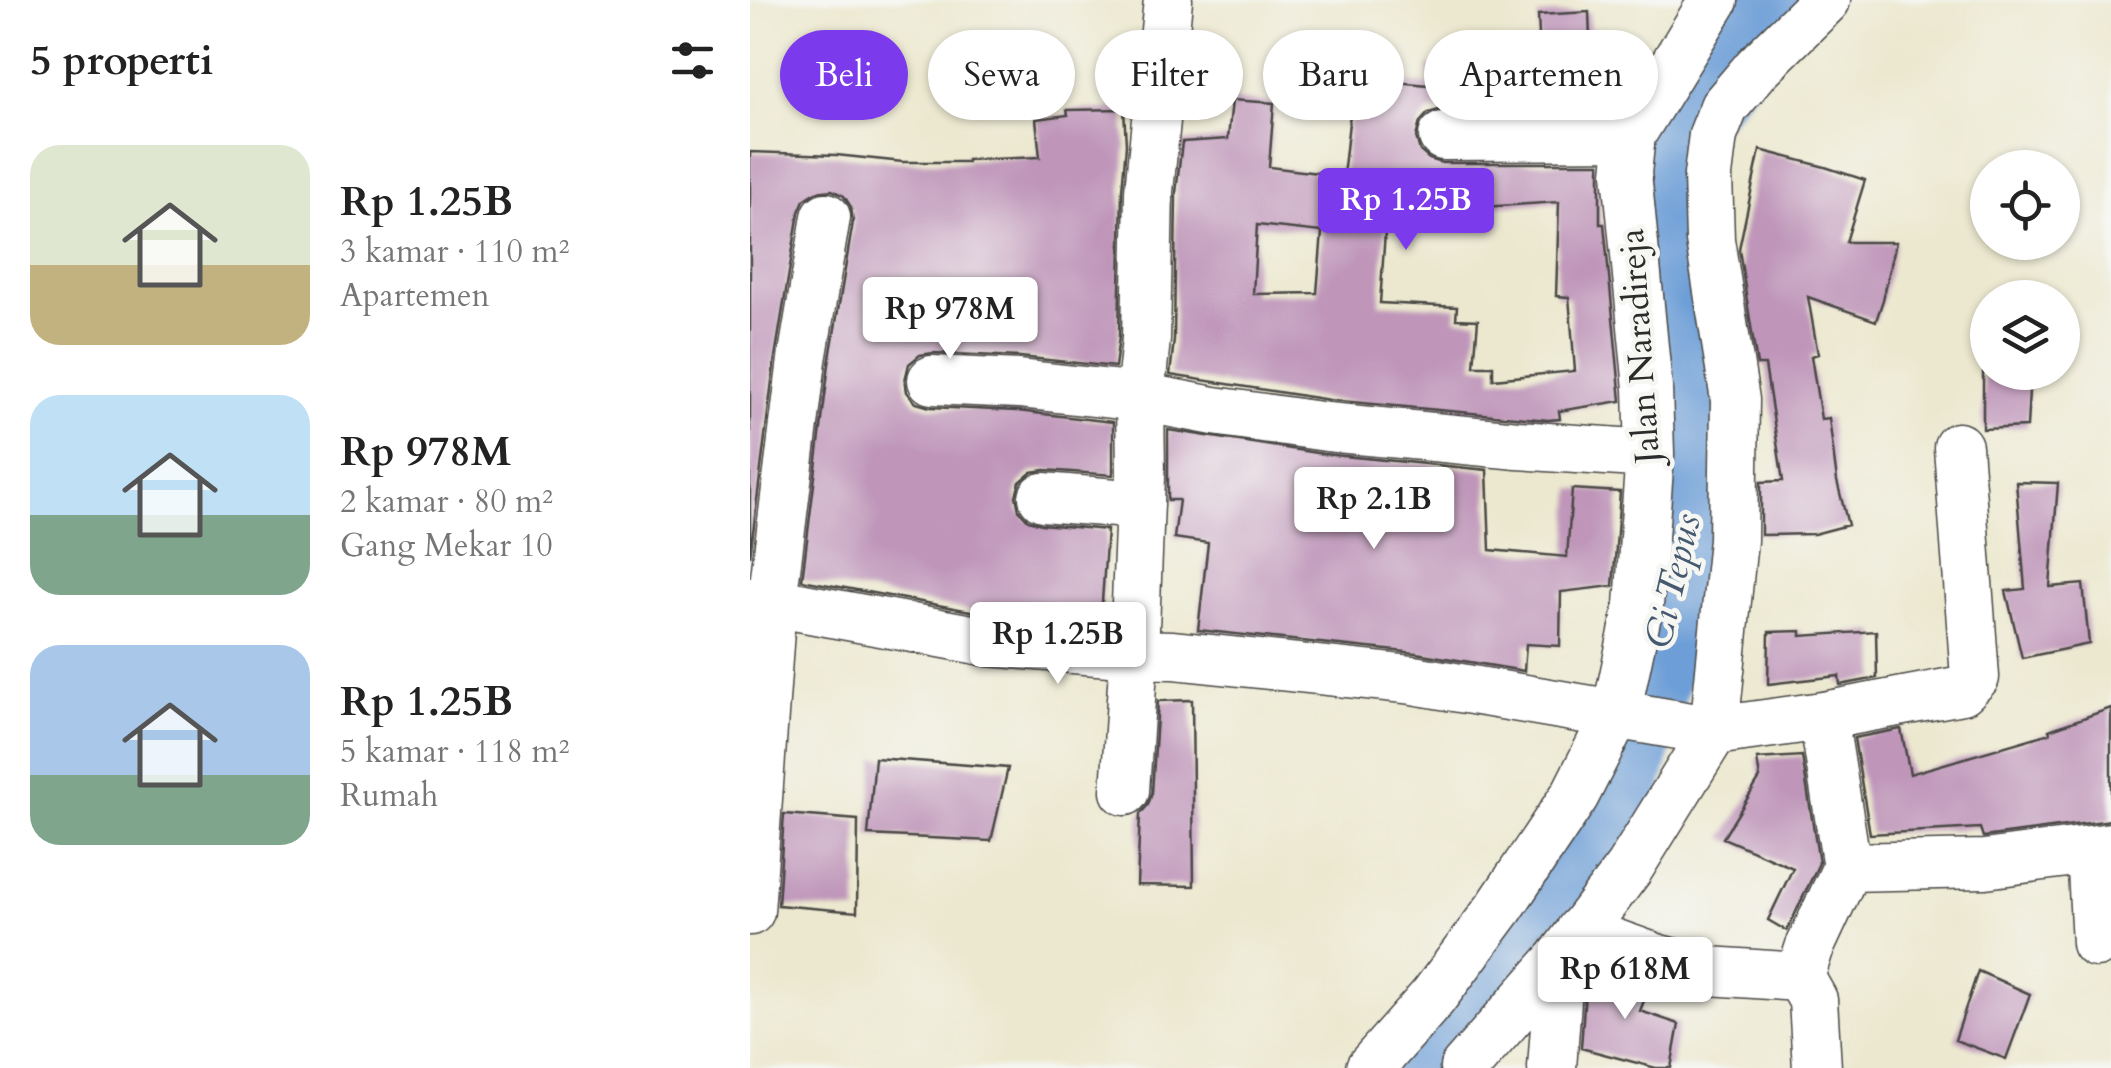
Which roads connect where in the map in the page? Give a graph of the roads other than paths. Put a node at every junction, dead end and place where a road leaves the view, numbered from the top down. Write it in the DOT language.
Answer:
graph roads {
  1 [pos="1168,0"];
  2 [pos="1714,0"];
  3 [pos="1826,0"];
  4 [pos="1443,136"];
  5 [pos="1631,136"];
  6 [pos="826,217"];
  7 [pos="932,380"];
  8 [pos="1140,397"];
  9 [pos="1958,447"];
  10 [pos="1650,454"];
  11 [pos="769,474"];
  12 [pos="1042,496"];
  13 [pos="1140,505"];
  14 [pos="761,601"];
  15 [pos="1134,654"];
  16 [pos="1627,716"];
  17 [pos="1823,716"];
  18 [pos="1707,730"];
  19 [pos="1125,790"];
  20 [pos="2101,849"];
  21 [pos="1847,867"];
  22 [pos="750,911"];
  23 [pos="2096,943"];
  24 [pos="1570,945"];
  25 [pos="1800,977"];
  26 [pos="1370,1068"];
  27 [pos="1464,1068"];
  28 [pos="1552,1068"];
  29 [pos="1817,1068"];
  1 -- 8 [label="street"];
  2 -- 5 [label="street, Jalan Naradireja"];
  3 -- 18 [label="street"];
  4 -- 5 [label="street"];
  5 -- 10 [label="street, Jalan Naradireja"];
  6 -- 11 [label="street"];
  7 -- 8 [label="street"];
  8 -- 10 [label="street"];
  8 -- 13 [label="street"];
  9 -- 17 [label="street"];
  10 -- 16 [label="street, Jalan Naradireja"];
  11 -- 14 [label="street"];
  12 -- 13 [label="street"];
  13 -- 15 [label="street"];
  14 -- 15 [label="street"];
  14 -- 22 [label="street"];
  15 -- 16 [label="street"];
  15 -- 19 [label="street"];
  16 -- 18 [label="street"];
  16 -- 26 [label="street, Jalan Naradireja"];
  17 -- 18 [label="street"];
  17 -- 21 [label="street"];
  18 -- 24 [label="street"];
  20 -- 21 [label="street"];
  20 -- 23 [label="street"];
  21 -- 25 [label="street"];
  24 -- 25 [label="street"];
  24 -- 27 [label="street"];
  24 -- 28 [label="street"];
  25 -- 29 [label="street"];
}
